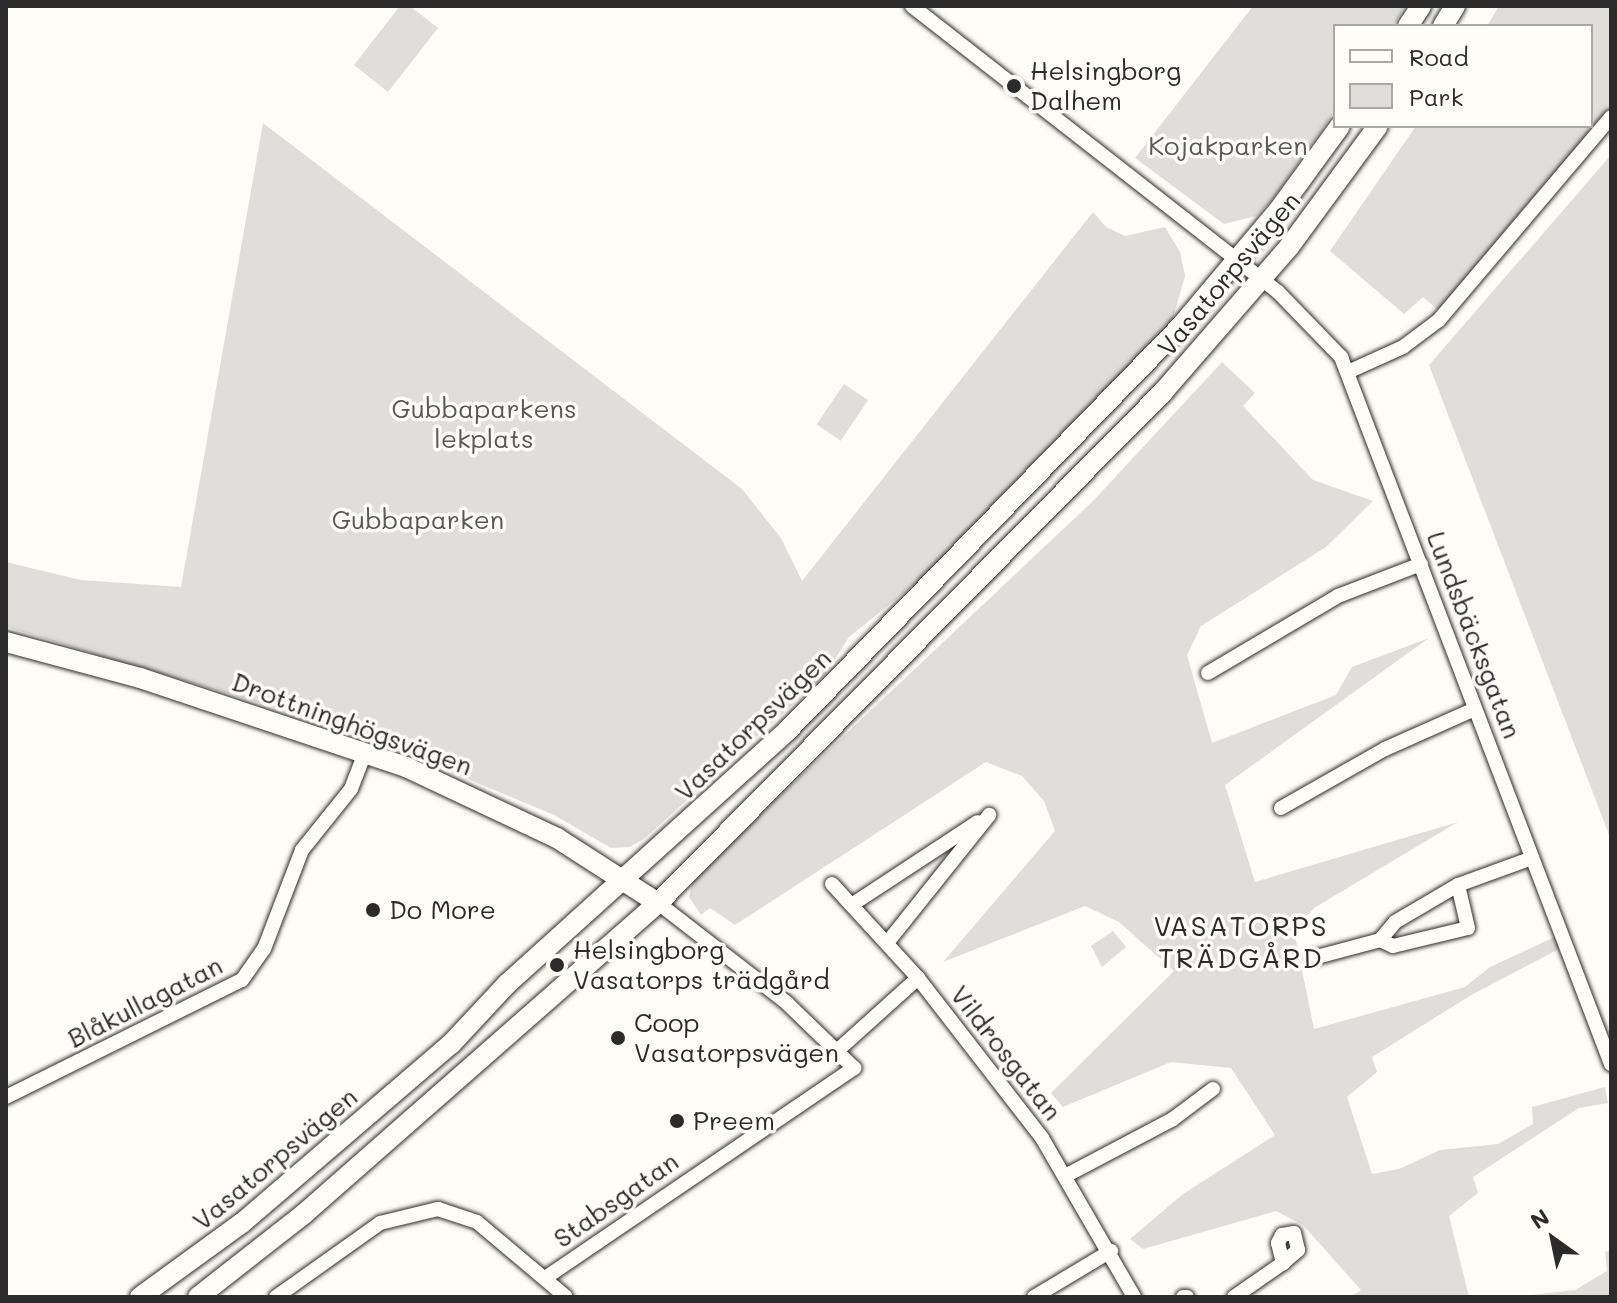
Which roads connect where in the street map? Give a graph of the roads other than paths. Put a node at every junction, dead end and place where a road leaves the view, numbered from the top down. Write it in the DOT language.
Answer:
graph roads {
  1 [pos="912,6"];
  2 [pos="1421,6"];
  3 [pos="1455,6"];
  4 [pos="1409,24"];
  5 [pos="1444,24"];
  6 [pos="1611,117"];
  7 [pos="1338,128"];
  8 [pos="1376,128"];
  9 [pos="1239,259"];
  10 [pos="1263,279"];
  11 [pos="1350,371"];
  12 [pos="1421,564"];
  13 [pos="6,642"];
  14 [pos="1208,673"];
  15 [pos="1475,709"];
  16 [pos="365,752"];
  17 [pos="1281,808"];
  18 [pos="1532,858"];
  19 [pos="624,879"];
  20 [pos="832,884"];
  21 [pos="1458,885"];
  22 [pos="658,903"];
  23 [pos="853,904"];
  24 [pos="1380,940"];
  25 [pos="887,943"];
  26 [pos="1313,958"];
  27 [pos="918,978"];
  28 [pos="838,1050"];
  29 [pos="1611,1064"];
  30 [pos="1213,1089"];
  31 [pos="6,1097"];
  32 [pos="1067,1175"];
  33 [pos="1111,1251"];
  34 [pos="1283,1263"];
  35 [pos="545,1278"];
  36 [pos="140,1297"];
  37 [pos="198,1297"];
  38 [pos="276,1297"];
  39 [pos="566,1297"];
  40 [pos="1034,1297"];
  41 [pos="1134,1297"];
  42 [pos="1234,1297"];
  1 -- 9 [label="street, Lundsbäcksgatan"];
  2 -- 4 [label="main road"];
  3 -- 5 [label="main road"];
  6 -- 11 [label="street"];
  7 -- 9 [label="main road, Vasatorpsvägen"];
  8 -- 10 [label="main road, Vasatorpsvägen"];
  9 -- 10 [label="street, Lundsbäcksgatan"];
  9 -- 19 [label="main road, Vasatorpsvägen"];
  10 -- 11 [label="street, Lundsbäcksgatan"];
  10 -- 22 [label="main road, Vasatorpsvägen"];
  11 -- 12 [label="street, Lundsbäcksgatan"];
  12 -- 14 [label="street"];
  12 -- 15 [label="street, Lundsbäcksgatan"];
  13 -- 16 [label="main road, Drottninghögsvägen"];
  15 -- 17 [label="street"];
  15 -- 18 [label="street, Lundsbäcksgatan"];
  16 -- 19 [label="main road, Drottninghögsvägen"];
  16 -- 31 [label="street, Blåkullagatan"];
  18 -- 21 [label="street"];
  18 -- 29 [label="street, Lundsbäcksgatan"];
  19 -- 22 [label="main road, Drottninghögsvägen"];
  19 -- 36 [label="main road, Vasatorpsvägen"];
  20 -- 23 [label="street"];
  21 -- 24 [label="street"];
  21 -- 24 [label="street"];
  22 -- 28 [label="street"];
  22 -- 37 [label="main road, Vasatorpsvägen"];
  23 -- 25 [label="street"];
  23 -- 25 [label="street"];
  24 -- 26 [label="street"];
  25 -- 27 [label="street"];
  27 -- 28 [label="street, Vildrosgatan"];
  27 -- 32 [label="street, Vildrosgatan"];
  28 -- 35 [label="street, Stabsgatan"];
  30 -- 32 [label="street"];
  32 -- 33 [label="street, Vildrosgatan"];
  33 -- 40 [label="street"];
  33 -- 41 [label="street, Vildrosgatan"];
  34 -- 42 [label="street"];
  35 -- 38 [label="street"];
  35 -- 39 [label="street"];
}
